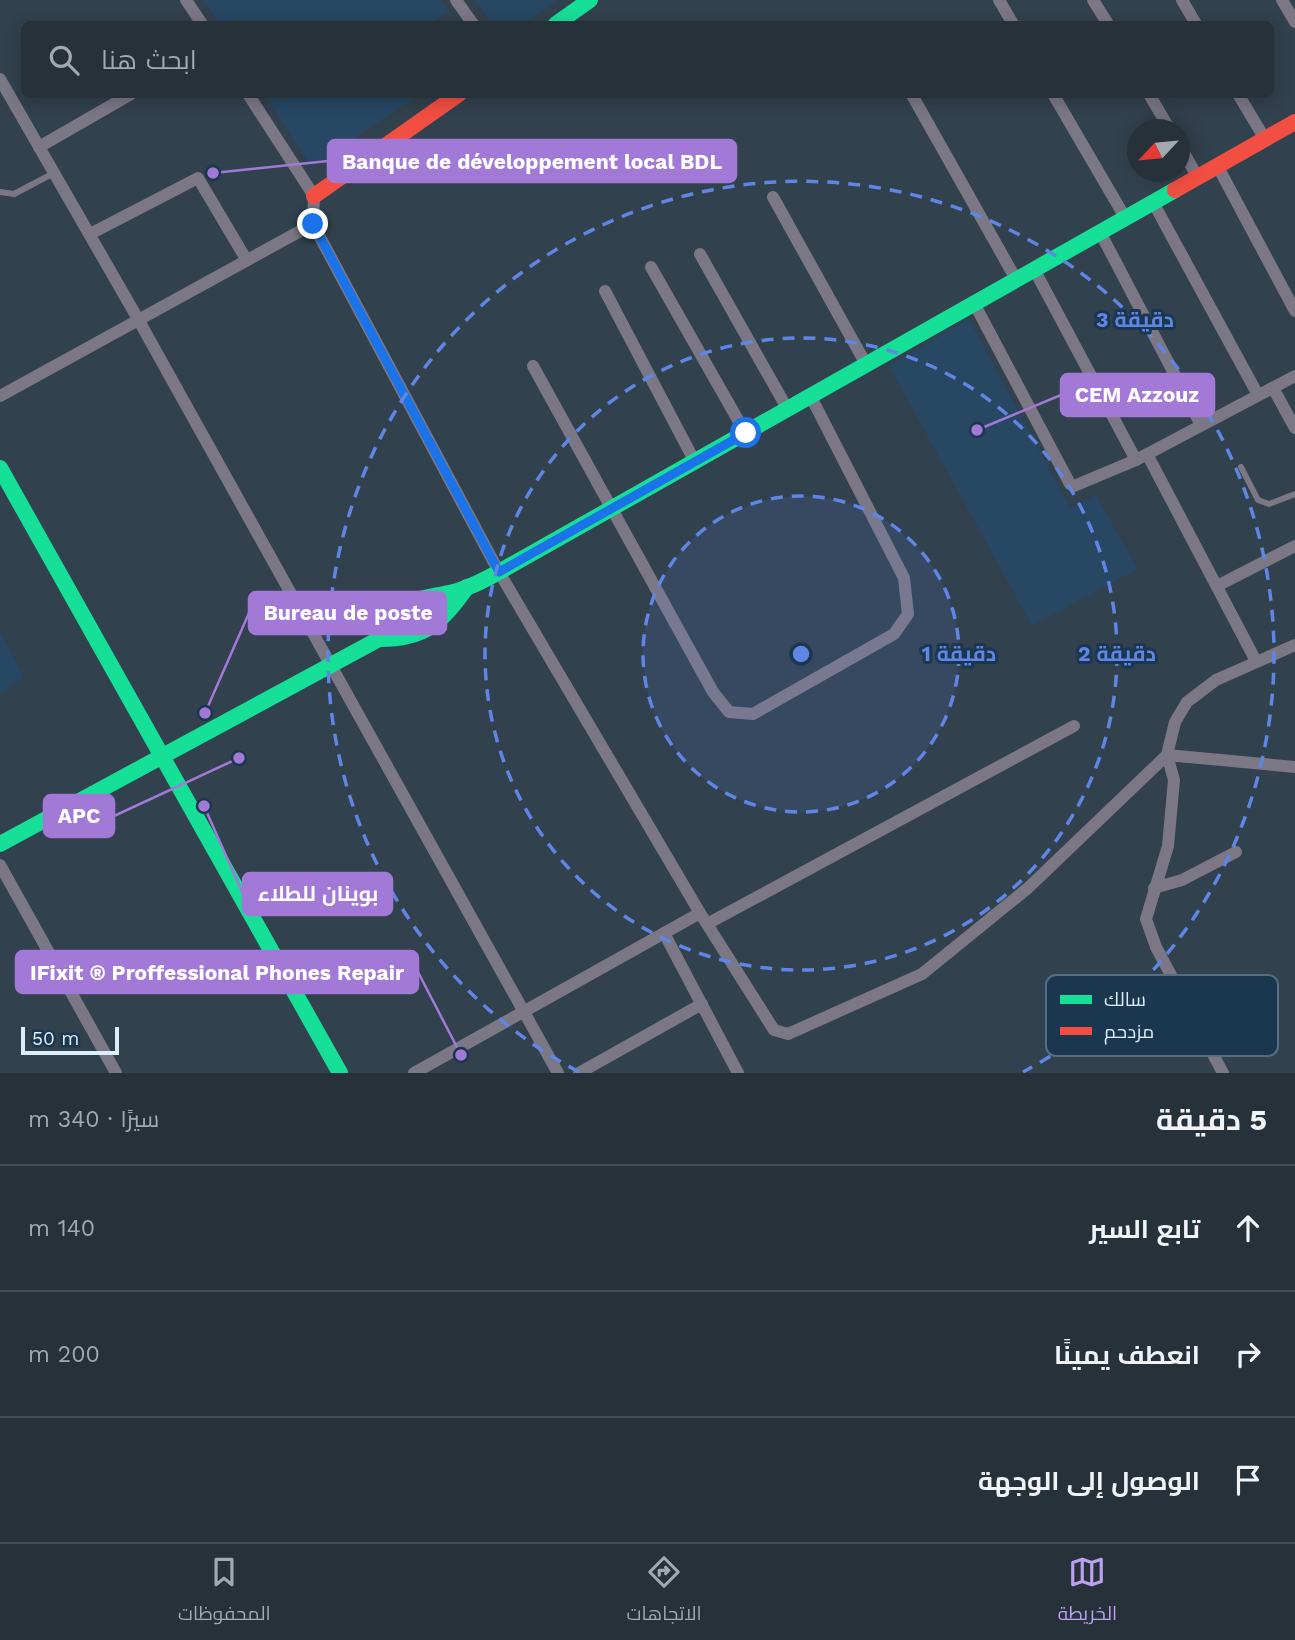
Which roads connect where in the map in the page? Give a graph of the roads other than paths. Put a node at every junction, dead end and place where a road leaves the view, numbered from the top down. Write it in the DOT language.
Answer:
graph roads {
  1 [pos="186,0"];
  2 [pos="456,0"];
  3 [pos="590,0"];
  4 [pos="999,0"];
  5 [pos="1093,0"];
  6 [pos="1182,0"];
  7 [pos="1282,0"];
  8 [pos="200,21"];
  9 [pos="471,21"];
  10 [pos="560,21"];
  11 [pos="1011,21"];
  12 [pos="1106,21"];
  13 [pos="1194,21"];
  14 [pos="1295,22"];
  15 [pos="0,79"];
  16 [pos="124,98"];
  17 [pos="251,98"];
  18 [pos="453,98"];
  19 [pos="914,98"];
  20 [pos="1056,98"];
  21 [pos="1151,98"];
  22 [pos="1240,98"];
  23 [pos="1164,119"];
  24 [pos="1294,125"];
  25 [pos="1265,139"];
  26 [pos="39,147"];
  27 [pos="1190,164"];
  28 [pos="1217,167"];
  29 [pos="54,173"];
  30 [pos="1198,178"];
  31 [pos="0,192"];
  32 [pos="314,196"];
  33 [pos="773,197"];
  34 [pos="1153,204"];
  35 [pos="1126,219"];
  36 [pos="313,224"];
  37 [pos="90,234"];
  38 [pos="1101,234"];
  39 [pos="700,254"];
  40 [pos="246,259"];
  41 [pos="652,267"];
  42 [pos="1035,271"];
  43 [pos="1017,281"];
  44 [pos="605,291"];
  45 [pos="975,305"];
  46 [pos="1295,311"];
  47 [pos="138,319"];
  48 [pos="533,366"];
  49 [pos="867,366"];
  50 [pos="1295,376"];
  51 [pos="1273,387"];
  52 [pos="1258,395"];
  53 [pos="0,396"];
  54 [pos="811,397"];
  55 [pos="788,410"];
  56 [pos="1201,425"];
  57 [pos="1294,426"];
  58 [pos="746,433"];
  59 [pos="1142,457"];
  60 [pos="695,462"];
  61 [pos="1241,467"];
  62 [pos="0,468"];
  63 [pos="1295,494"];
  64 [pos="612,509"];
  65 [pos="1295,546"];
  66 [pos="499,572"];
  67 [pos="1217,586"];
  68 [pos="467,587"];
  69 [pos="379,639"];
  70 [pos="1295,645"];
  71 [pos="1256,661"];
  72 [pos="330,666"];
  73 [pos="1074,726"];
  74 [pos="164,754"];
  75 [pos="1167,755"];
  76 [pos="1295,768"];
  77 [pos="0,844"];
  78 [pos="1236,852"];
  79 [pos="0,865"];
  80 [pos="1154,888"];
  81 [pos="704,919"];
  82 [pos="664,933"];
  83 [pos="1171,975"];
  84 [pos="702,1004"];
  85 [pos="522,1011"];
  86 [pos="1214,1056"];
  87 [pos="117,1073"];
  88 [pos="340,1073"];
  89 [pos="414,1073"];
  90 [pos="558,1073"];
  91 [pos="579,1073"];
  92 [pos="738,1073"];
  93 [pos="1223,1073"];
  1 -- 8 [label="street"];
  2 -- 9 [label="street"];
  3 -- 10 [label="street"];
  4 -- 11 [label="street"];
  5 -- 12 [label="street"];
  6 -- 13 [label="street"];
  7 -- 14 [label="street"];
  15 -- 26 [label="street"];
  16 -- 26 [label="street"];
  17 -- 32 [label="street"];
  18 -- 32 [label="street"];
  19 -- 43 [label="street"];
  20 -- 35 [label="street"];
  21 -- 23 [label="street"];
  22 -- 25 [label="street"];
  24 -- 25 [label="street"];
  25 -- 28 [label="street"];
  26 -- 29 [label="street"];
  27 -- 30 [label="street"];
  28 -- 30 [label="street"];
  28 -- 46 [label="street"];
  29 -- 31 [label="lane"];
  29 -- 37 [label="street"];
  30 -- 34 [label="street"];
  32 -- 36 [label="street"];
  33 -- 49 [label="street"];
  34 -- 35 [label="street"];
  34 -- 52 [label="street"];
  35 -- 38 [label="street"];
  36 -- 40 [label="street"];
  36 -- 66 [label="street"];
  37 -- 40 [label="street"];
  37 -- 47 [label="street"];
  38 -- 42 [label="street"];
  38 -- 56 [label="street"];
  39 -- 55 [label="street"];
  40 -- 47 [label="street"];
  41 -- 58 [label="street"];
  42 -- 43 [label="street"];
  42 -- 59 [label="street"];
  43 -- 45 [label="street"];
  44 -- 60 [label="street"];
  45 -- 49 [label="street"];
  45 -- 59 [label="street"];
  47 -- 53 [label="street"];
  47 -- 72 [label="street"];
  48 -- 64 [label="street"];
  49 -- 54 [label="street"];
  50 -- 51 [label="street"];
  51 -- 52 [label="street"];
  51 -- 57 [label="street"];
  52 -- 56 [label="street"];
  54 -- 55 [label="street"];
  54 -- 64 [label="street"];
  55 -- 58 [label="street"];
  56 -- 59 [label="street"];
  58 -- 60 [label="street"];
  59 -- 67 [label="street"];
  60 -- 64 [label="street"];
  61 -- 63 [label="lane"];
  62 -- 74 [label="street"];
  64 -- 66 [label="street"];
  65 -- 67 [label="street"];
  66 -- 68 [label="street"];
  66 -- 81 [label="street"];
  67 -- 71 [label="street"];
  68 -- 69 [label="street"];
  68 -- 69 [label="street"];
  69 -- 72 [label="street"];
  70 -- 71 [label="street"];
  71 -- 75 [label="street"];
  72 -- 74 [label="street"];
  72 -- 85 [label="street"];
  73 -- 81 [label="street"];
  74 -- 77 [label="street"];
  74 -- 88 [label="street"];
  75 -- 76 [label="street"];
  75 -- 80 [label="street"];
  75 -- 81 [label="street"];
  78 -- 80 [label="street"];
  79 -- 87 [label="street"];
  80 -- 83 [label="street"];
  81 -- 82 [label="street"];
  82 -- 84 [label="street"];
  82 -- 85 [label="street"];
  84 -- 91 [label="street"];
  84 -- 92 [label="street"];
  85 -- 89 [label="street"];
  85 -- 90 [label="street"];
  86 -- 93 [label="street"];
}
